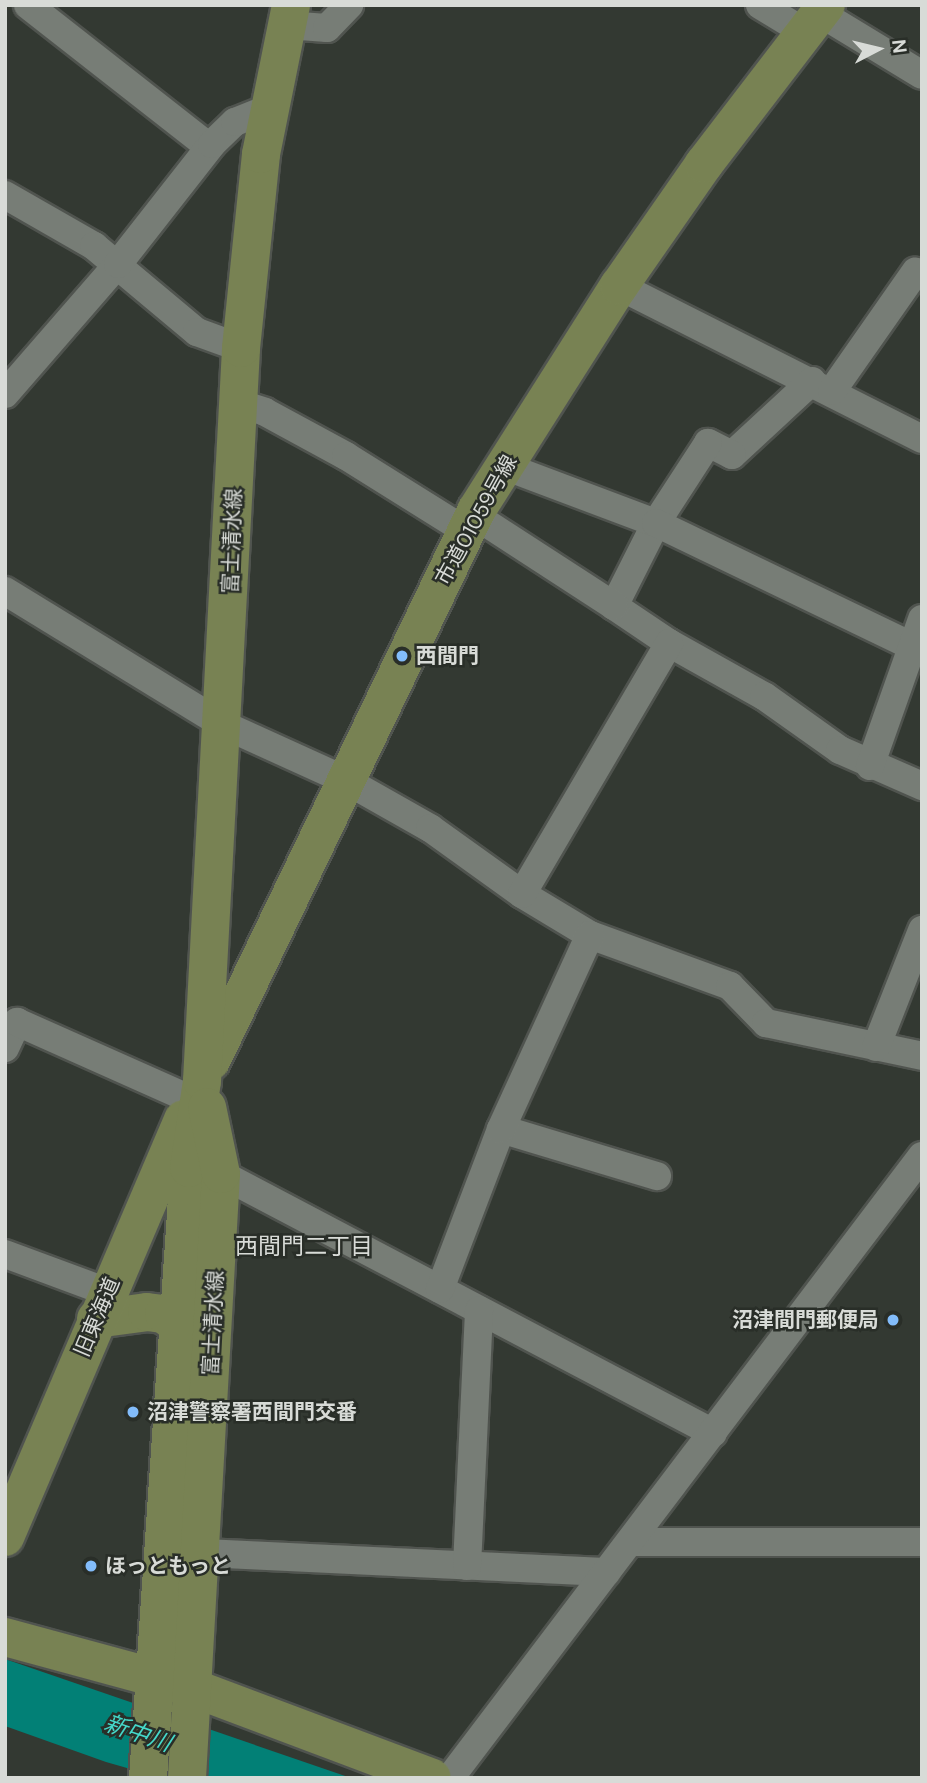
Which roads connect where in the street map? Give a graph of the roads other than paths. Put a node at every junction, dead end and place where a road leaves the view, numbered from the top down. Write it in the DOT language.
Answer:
graph roads {
  1 [pos="29,5"];
  2 [pos="349,5"];
  3 [pos="760,5"];
  4 [pos="288,15"];
  5 [pos="817,17"];
  6 [pos="922,75"];
  7 [pos="269,108"];
  8 [pos="209,146"];
  9 [pos="5,195"];
  10 [pos="118,264"];
  11 [pos="920,268"];
  12 [pos="618,286"];
  13 [pos="241,348"];
  14 [pos="822,386"];
  15 [pos="5,394"];
  16 [pos="238,403"];
  17 [pos="922,439"];
  18 [pos="504,466"];
  19 [pos="470,523"];
  20 [pos="656,523"];
  21 [pos="5,591"];
  22 [pos="614,606"];
  23 [pos="922,619"];
  24 [pos="669,643"];
  25 [pos="912,646"];
  26 [pos="224,725"];
  27 [pos="870,766"];
  28 [pos="345,780"];
  29 [pos="922,786"];
  30 [pos="522,894"];
  31 [pos="922,930"];
  32 [pos="590,935"];
  33 [pos="876,1046"];
  34 [pos="5,1048"];
  35 [pos="922,1056"];
  36 [pos="197,1090"];
  37 [pos="501,1129"];
  38 [pos="922,1156"];
  39 [pos="222,1174"];
  40 [pos="657,1176"];
  41 [pos="5,1254"];
  42 [pos="440,1289"];
  43 [pos="102,1305"];
  44 [pos="479,1310"];
  45 [pos="177,1325"];
  46 [pos="713,1433"];
  47 [pos="5,1537"];
  48 [pos="630,1542"];
  49 [pos="922,1542"];
  50 [pos="160,1551"];
  51 [pos="201,1553"];
  52 [pos="467,1566"];
  53 [pos="607,1572"];
  54 [pos="5,1637"];
  55 [pos="154,1680"];
  56 [pos="193,1700"];
  57 [pos="148,1778"];
  58 [pos="187,1778"];
  59 [pos="432,1778"];
  60 [pos="450,1778"];
  1 -- 8 [label="street"];
  2 -- 4 [label="street"];
  3 -- 5 [label="street"];
  4 -- 7 [label="main road, 富士清水線"];
  5 -- 6 [label="street"];
  5 -- 12 [label="main road, 市道01059号線"];
  7 -- 8 [label="street"];
  7 -- 13 [label="main road, 富士清水線"];
  8 -- 10 [label="street"];
  9 -- 10 [label="street"];
  10 -- 13 [label="street"];
  10 -- 15 [label="street"];
  11 -- 14 [label="street"];
  12 -- 14 [label="street"];
  12 -- 18 [label="main road, 市道01059号線"];
  13 -- 16 [label="main road, 富士清水線"];
  14 -- 17 [label="street"];
  14 -- 20 [label="street"];
  16 -- 19 [label="street"];
  16 -- 26 [label="main road, 富士清水線"];
  18 -- 19 [label="main road, 市道01059号線"];
  18 -- 20 [label="street"];
  19 -- 22 [label="street"];
  19 -- 28 [label="main road, 市道01059号線"];
  20 -- 22 [label="street"];
  20 -- 25 [label="street"];
  21 -- 26 [label="street"];
  22 -- 24 [label="street"];
  23 -- 25 [label="street"];
  24 -- 27 [label="street"];
  24 -- 30 [label="street"];
  25 -- 27 [label="street"];
  26 -- 28 [label="street"];
  26 -- 36 [label="main road, 富士清水線"];
  27 -- 29 [label="street"];
  28 -- 30 [label="street"];
  28 -- 36 [label="main road, 市道01059号線"];
  30 -- 32 [label="street"];
  31 -- 33 [label="street"];
  32 -- 33 [label="street"];
  32 -- 37 [label="street"];
  33 -- 35 [label="street"];
  34 -- 36 [label="street"];
  36 -- 39 [label="main road, 富士清水線"];
  36 -- 43 [label="main road, 旧東海道"];
  36 -- 45 [label="main road, 富士清水線"];
  37 -- 40 [label="street"];
  37 -- 42 [label="street"];
  38 -- 46 [label="street"];
  39 -- 42 [label="street"];
  39 -- 51 [label="main road, 富士清水線"];
  41 -- 43 [label="street"];
  42 -- 44 [label="street"];
  43 -- 45 [label="main road"];
  43 -- 47 [label="main road, 旧東海道"];
  44 -- 46 [label="street"];
  44 -- 52 [label="street"];
  45 -- 50 [label="main road, 富士清水線"];
  46 -- 48 [label="street"];
  48 -- 49 [label="street"];
  48 -- 53 [label="street"];
  50 -- 51 [label="street"];
  50 -- 55 [label="main road, 富士清水線"];
  51 -- 52 [label="street"];
  51 -- 56 [label="main road, 富士清水線"];
  52 -- 53 [label="street"];
  53 -- 60 [label="street"];
  54 -- 55 [label="main road"];
  55 -- 56 [label="main road"];
  55 -- 57 [label="main road, 富士清水線"];
  56 -- 58 [label="main road, 富士清水線"];
  56 -- 59 [label="main road"];
}
